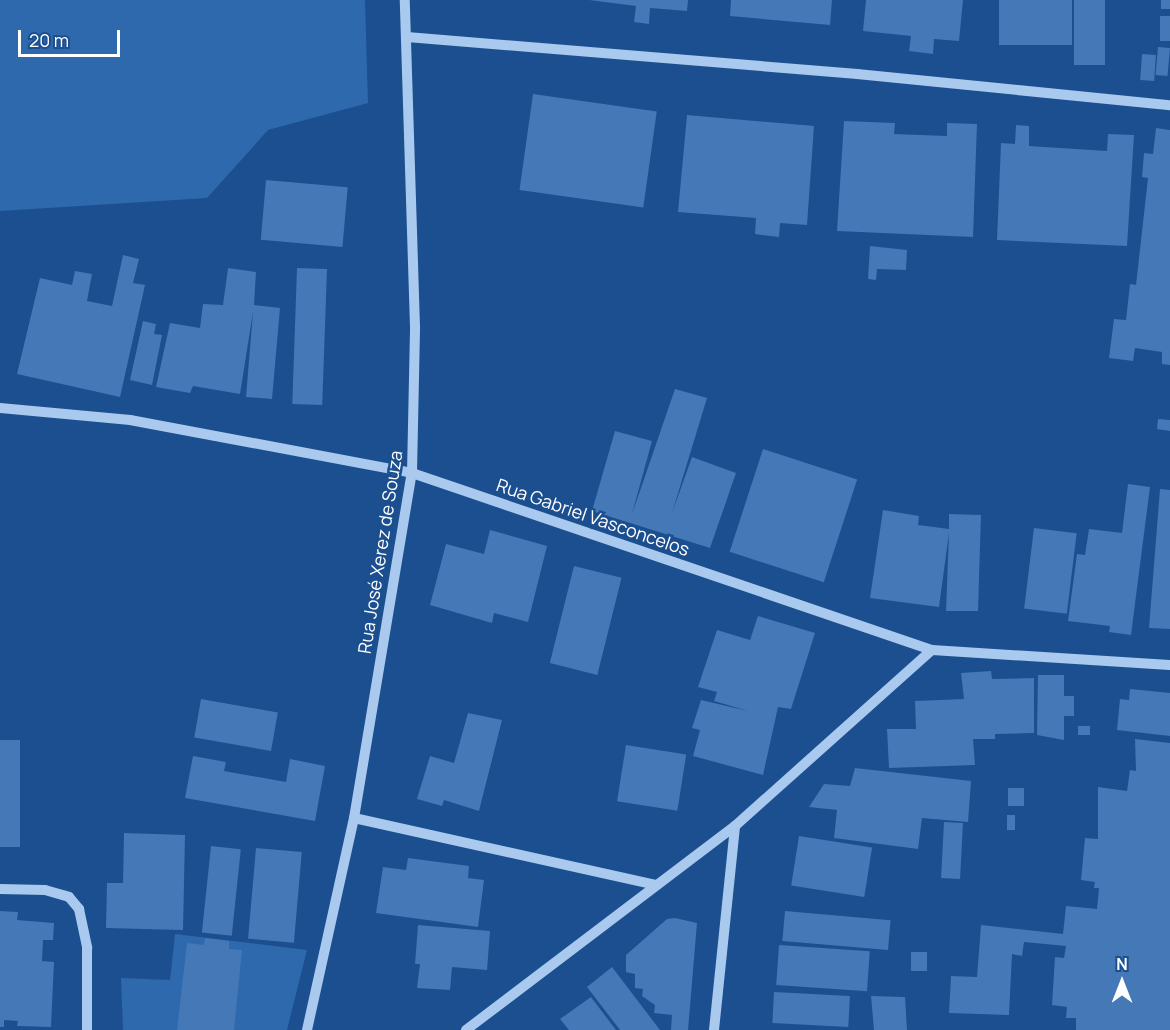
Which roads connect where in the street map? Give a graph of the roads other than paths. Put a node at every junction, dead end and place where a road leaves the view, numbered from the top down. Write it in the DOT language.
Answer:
graph roads {
  1 [pos="405,0"];
  2 [pos="406,37"];
  3 [pos="1170,105"];
  4 [pos="0,408"];
  5 [pos="412,473"];
  6 [pos="932,650"];
  7 [pos="1170,665"];
  8 [pos="354,818"];
  9 [pos="735,826"];
  10 [pos="657,885"];
  11 [pos="0,890"];
  12 [pos="87,1030"];
  13 [pos="307,1030"];
  14 [pos="466,1030"];
  15 [pos="714,1030"];
  1 -- 2 [label="street, Rua José Xerez de Souza"];
  2 -- 3 [label="street"];
  2 -- 5 [label="street, Rua José Xerez de Souza"];
  4 -- 5 [label="street, Rua Gabriel Vasconcelos"];
  5 -- 6 [label="street, Rua Gabriel Vasconcelos"];
  5 -- 8 [label="street, Rua José Xerez de Souza"];
  6 -- 7 [label="street, Rua Gabriel Vasconcelos"];
  6 -- 9 [label="street"];
  8 -- 10 [label="street"];
  8 -- 13 [label="street, Rua José Xerez de Souza"];
  9 -- 10 [label="street"];
  9 -- 15 [label="street"];
  10 -- 14 [label="street"];
  11 -- 12 [label="street"];
}
